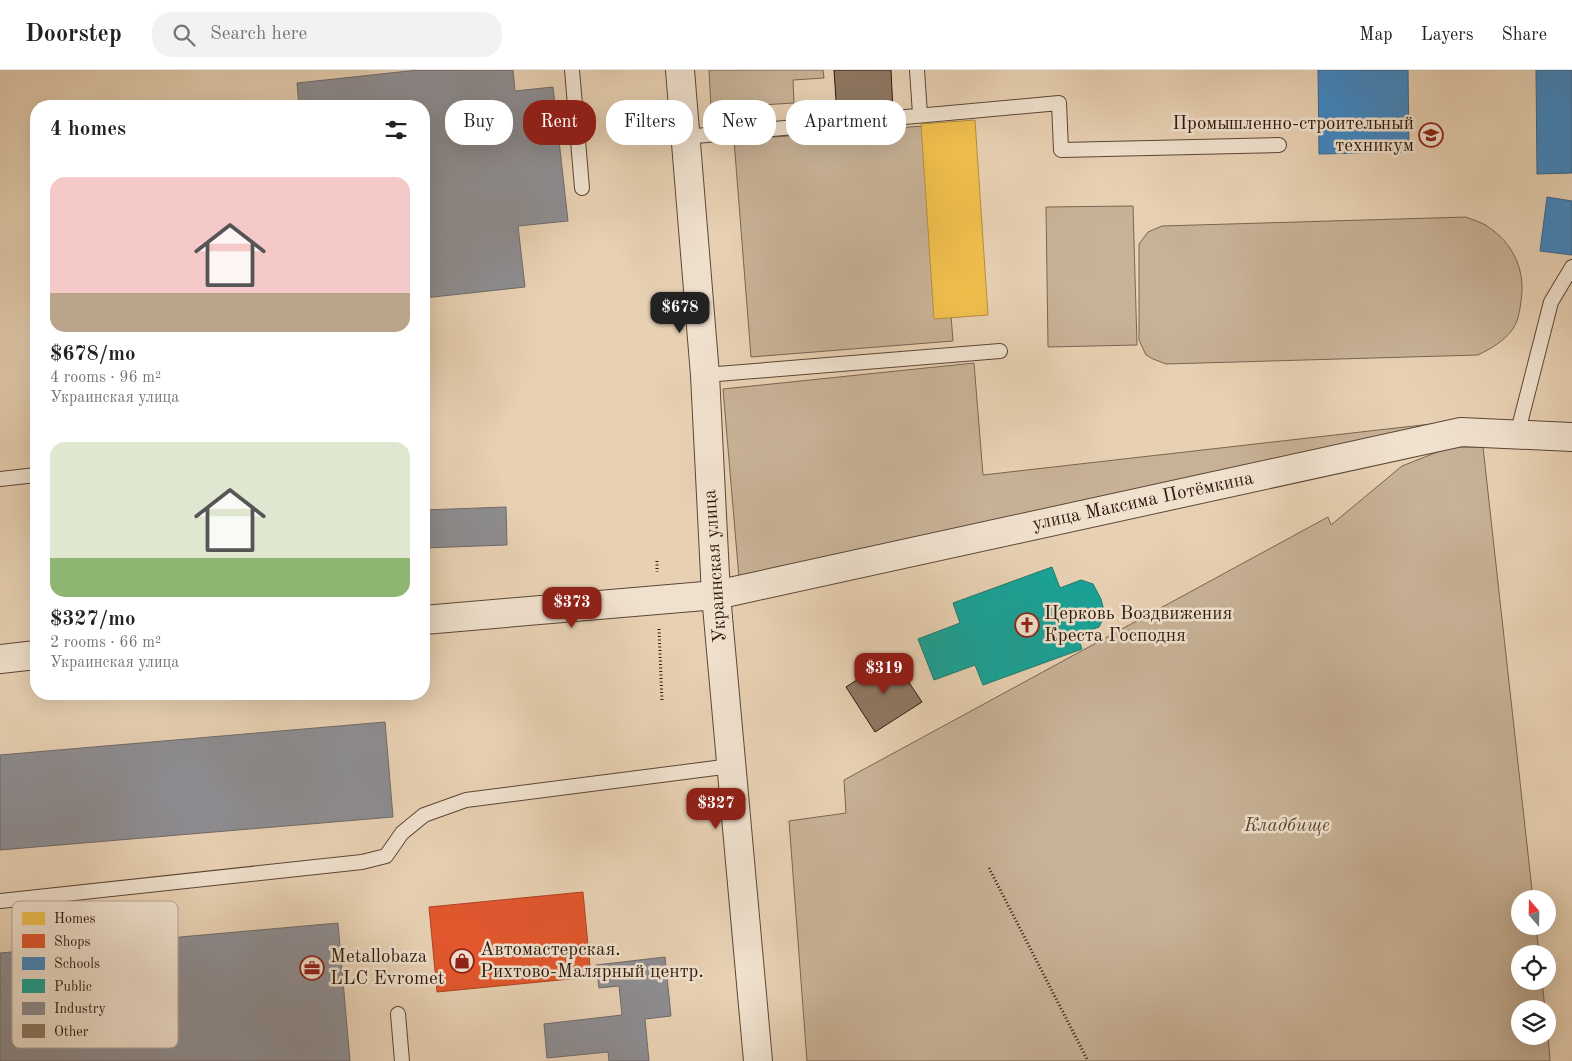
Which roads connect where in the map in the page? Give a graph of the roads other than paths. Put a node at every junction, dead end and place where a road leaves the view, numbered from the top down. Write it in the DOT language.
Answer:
graph roads {
  1 [pos="572,70"];
  2 [pos="680,70"];
  3 [pos="917,70"];
  4 [pos="682,100"];
  5 [pos="920,114"];
  6 [pos="693,136"];
  7 [pos="686,145"];
  8 [pos="1279,145"];
  9 [pos="582,188"];
  10 [pos="1572,267"];
  11 [pos="1000,351"];
  12 [pos="705,375"];
  13 [pos="1517,435"];
  14 [pos="1572,437"];
  15 [pos="30,476"];
  16 [pos="0,479"];
  17 [pos="716,595"];
  18 [pos="430,619"];
  19 [pos="30,656"];
  20 [pos="0,659"];
  21 [pos="731,766"];
  22 [pos="0,901"];
  23 [pos="398,1014"];
  24 [pos="402,1061"];
  25 [pos="758,1061"];
  1 -- 9 [label="lane"];
  2 -- 4 [label="street, Украинская улица"];
  3 -- 5 [label="lane"];
  5 -- 6 [label="lane"];
  5 -- 8 [label="lane"];
  7 -- 12 [label="street, Украинская улица"];
  10 -- 13 [label="lane"];
  11 -- 12 [label="lane"];
  12 -- 17 [label="street, Украинская улица"];
  13 -- 14 [label="street, улица Максима Потёмкина"];
  13 -- 17 [label="street, улица Максима Потёмкина"];
  15 -- 16 [label="lane"];
  17 -- 18 [label="street, улица Максима Потёмкина"];
  17 -- 21 [label="street, Украинская улица"];
  19 -- 20 [label="street"];
  21 -- 22 [label="lane"];
  21 -- 25 [label="street, Украинская улица"];
  23 -- 24 [label="lane"];
}
